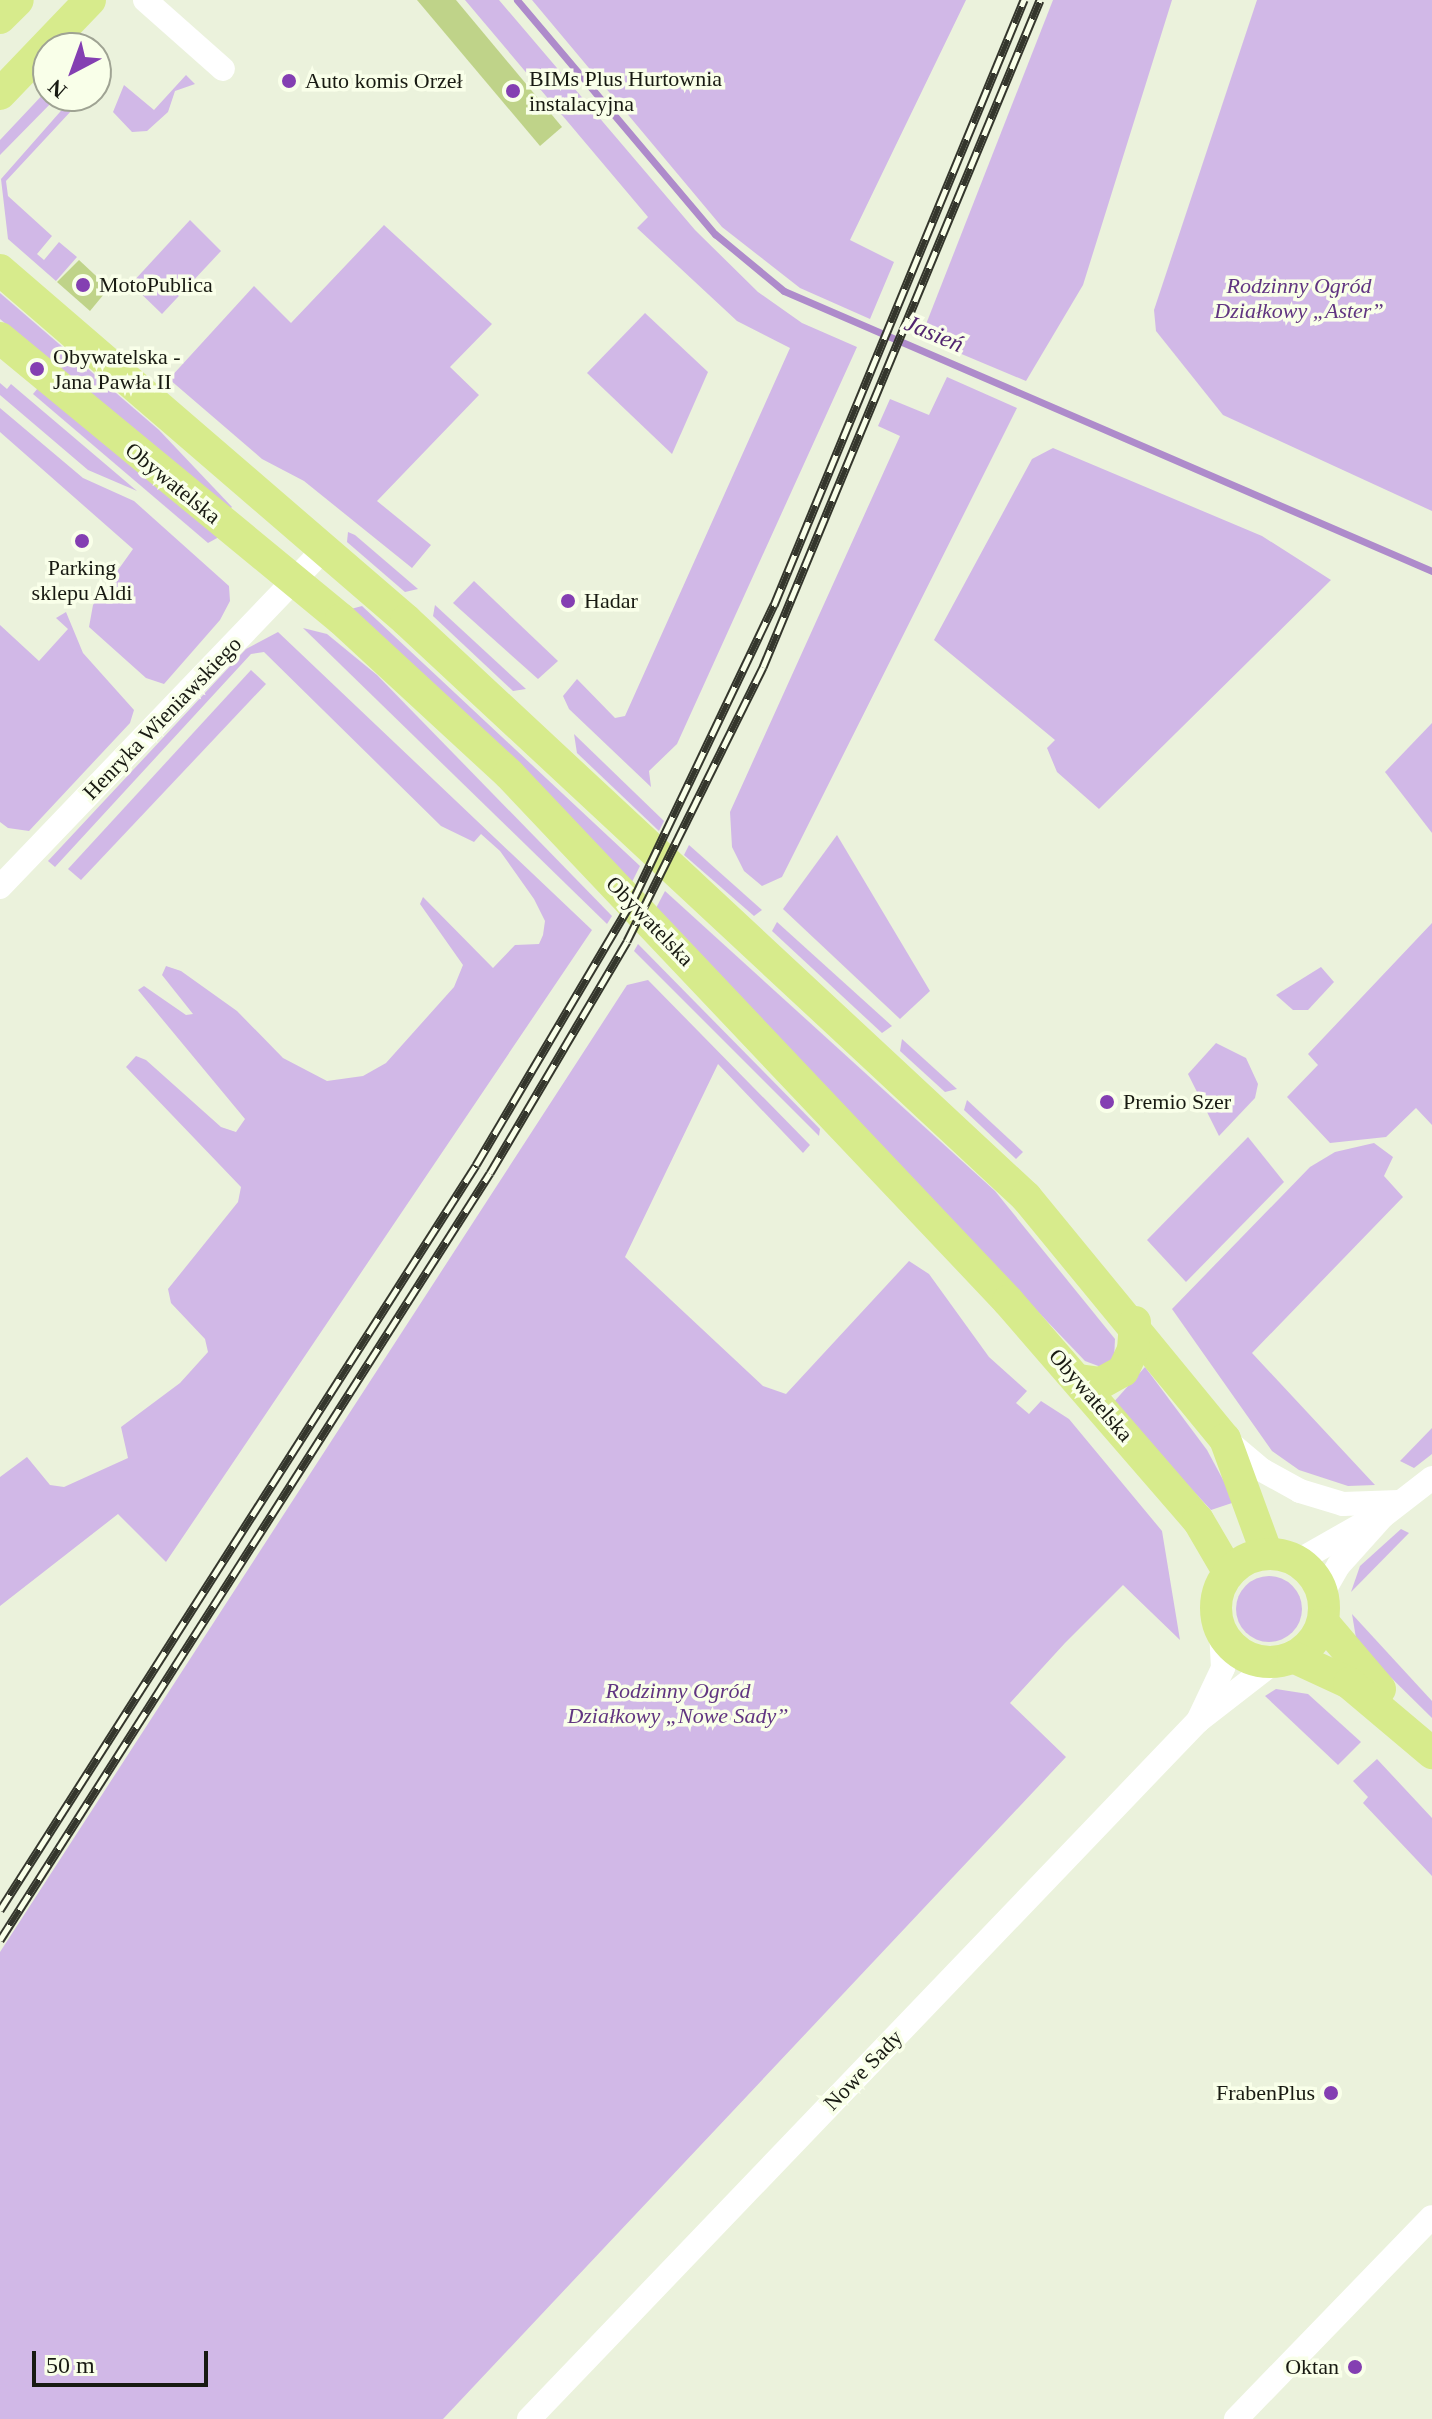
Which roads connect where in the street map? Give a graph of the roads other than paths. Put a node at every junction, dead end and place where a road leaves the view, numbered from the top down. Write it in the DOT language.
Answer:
graph roads {
  1 [pos="18,0"];
  2 [pos="90,0"];
  3 [pos="145,0"];
  4 [pos="0,18"];
  5 [pos="223,69"];
  6 [pos="0,94"];
  7 [pos="0,270"];
  8 [pos="0,338"];
  9 [pos="324,549"];
  10 [pos="294,580"];
  11 [pos="0,887"];
  12 [pos="1135,1322"];
  13 [pos="1079,1380"];
  14 [pos="1225,1439"];
  15 [pos="1432,1478"];
  16 [pos="1391,1509"];
  17 [pos="1283,1557"];
  18 [pos="1229,1573"];
  19 [pos="1322,1608"];
  20 [pos="1221,1632"];
  21 [pos="1283,1660"];
  22 [pos="1198,1721"];
  23 [pos="1407,1728"];
  24 [pos="1432,1753"];
  25 [pos="1432,2217"];
  26 [pos="529,2419"];
  27 [pos="1236,2419"];
  1 -- 4 [label="main road"];
  2 -- 6 [label="main road"];
  3 -- 5 [label="street"];
  7 -- 9 [label="main road"];
  8 -- 10 [label="main road, Obywatelska"];
  9 -- 10 [label="street, Henryka Wieniawskiego"];
  9 -- 12 [label="main road"];
  10 -- 11 [label="street, Henryka Wieniawskiego"];
  10 -- 13 [label="main road, Obywatelska"];
  12 -- 13 [label="main road"];
  12 -- 14 [label="main road"];
  13 -- 18 [label="main road, Obywatelska"];
  14 -- 16 [label="street"];
  14 -- 17 [label="main road"];
  15 -- 16 [label="street"];
  16 -- 17 [label="street"];
  16 -- 19 [label="street"];
  17 -- 18 [label="main road"];
  17 -- 19 [label="main road"];
  18 -- 20 [label="main road"];
  19 -- 21 [label="main road"];
  19 -- 23 [label="main road"];
  20 -- 21 [label="main road"];
  20 -- 22 [label="street, Nowe Sady"];
  21 -- 22 [label="street, Nowe Sady"];
  21 -- 23 [label="main road"];
  22 -- 26 [label="street, Nowe Sady"];
  23 -- 24 [label="main road"];
  25 -- 27 [label="street"];
}
